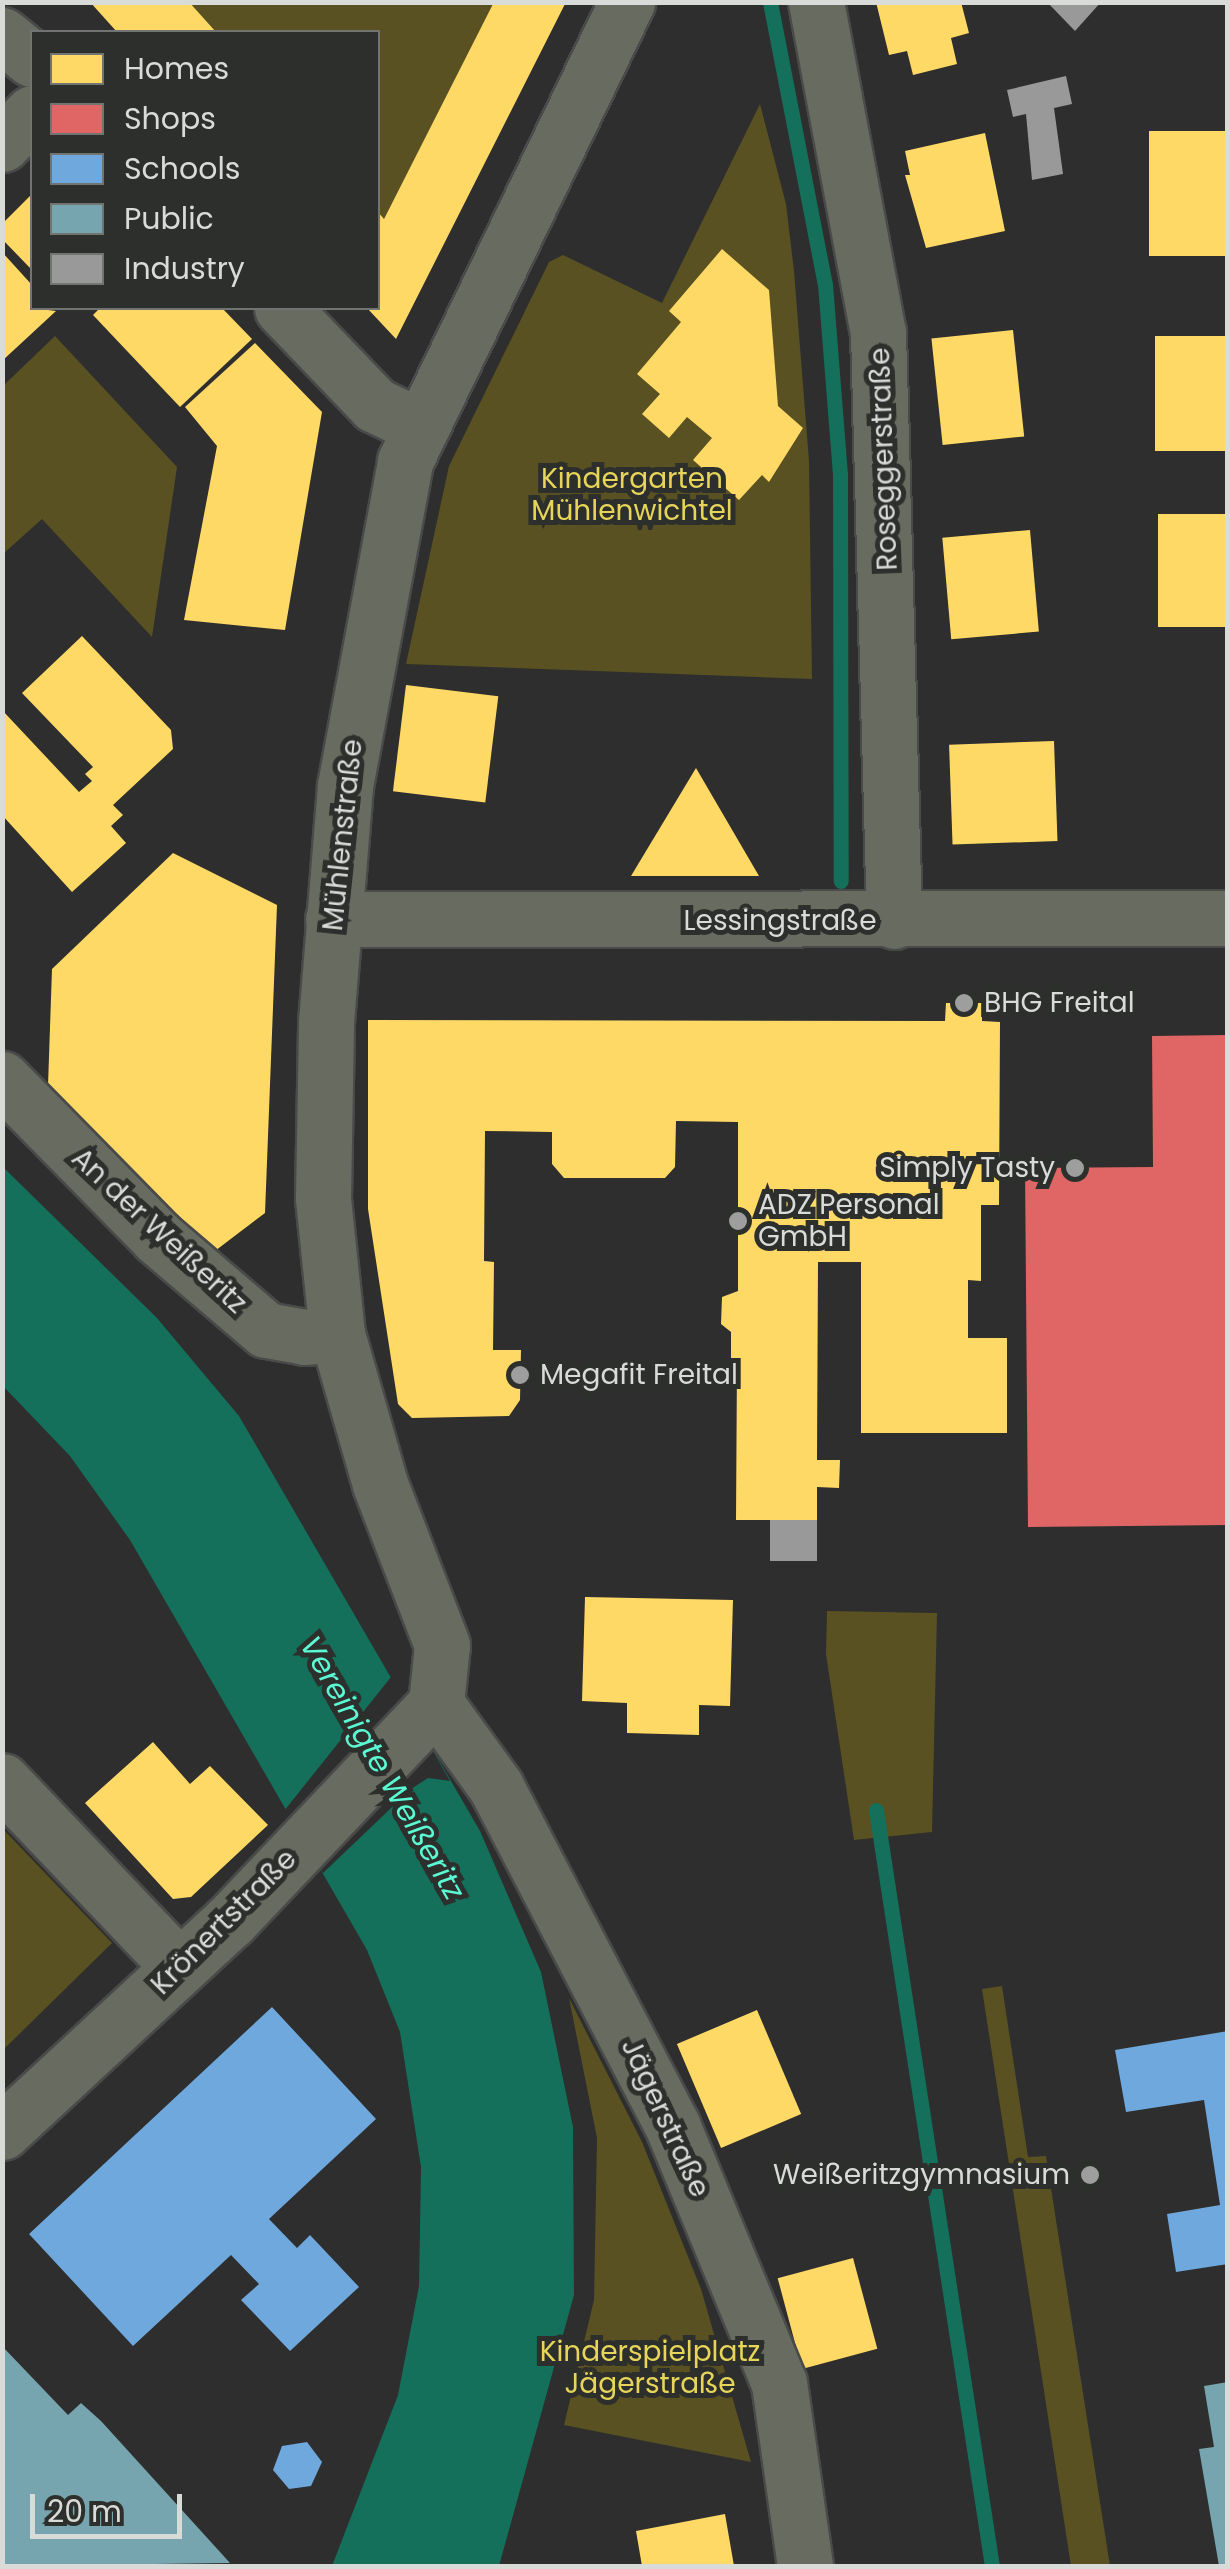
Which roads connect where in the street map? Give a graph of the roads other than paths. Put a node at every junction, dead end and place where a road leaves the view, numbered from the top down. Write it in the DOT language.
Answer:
graph roads {
  1 [pos="627,2"];
  2 [pos="816,2"];
  3 [pos="2,35"];
  4 [pos="30,57"];
  5 [pos="30,116"];
  6 [pos="2,144"];
  7 [pos="284,310"];
  8 [pos="419,426"];
  9 [pos="1228,918"];
  10 [pos="333,919"];
  11 [pos="894,921"];
  12 [pos="2,1079"];
  13 [pos="337,1334"];
  14 [pos="428,1715"];
  15 [pos="2,1781"];
  16 [pos="180,1967"];
  17 [pos="2,2132"];
  18 [pos="805,2566"];
  1 -- 8 [label="street, Mühlenstraße"];
  2 -- 11 [label="street, Roseggerstraße"];
  3 -- 4 [label="street"];
  5 -- 6 [label="street"];
  7 -- 8 [label="street"];
  8 -- 10 [label="street, Mühlenstraße"];
  9 -- 11 [label="street, Lessingstraße"];
  10 -- 11 [label="street, Lessingstraße"];
  10 -- 13 [label="street, Mühlenstraße"];
  12 -- 13 [label="street, An der Weißeritz"];
  13 -- 14 [label="street, Mühlenstraße"];
  14 -- 16 [label="street, Krönertstraße"];
  14 -- 18 [label="street, Jägerstraße"];
  15 -- 16 [label="street"];
  16 -- 17 [label="street, Krönertstraße"];
}
